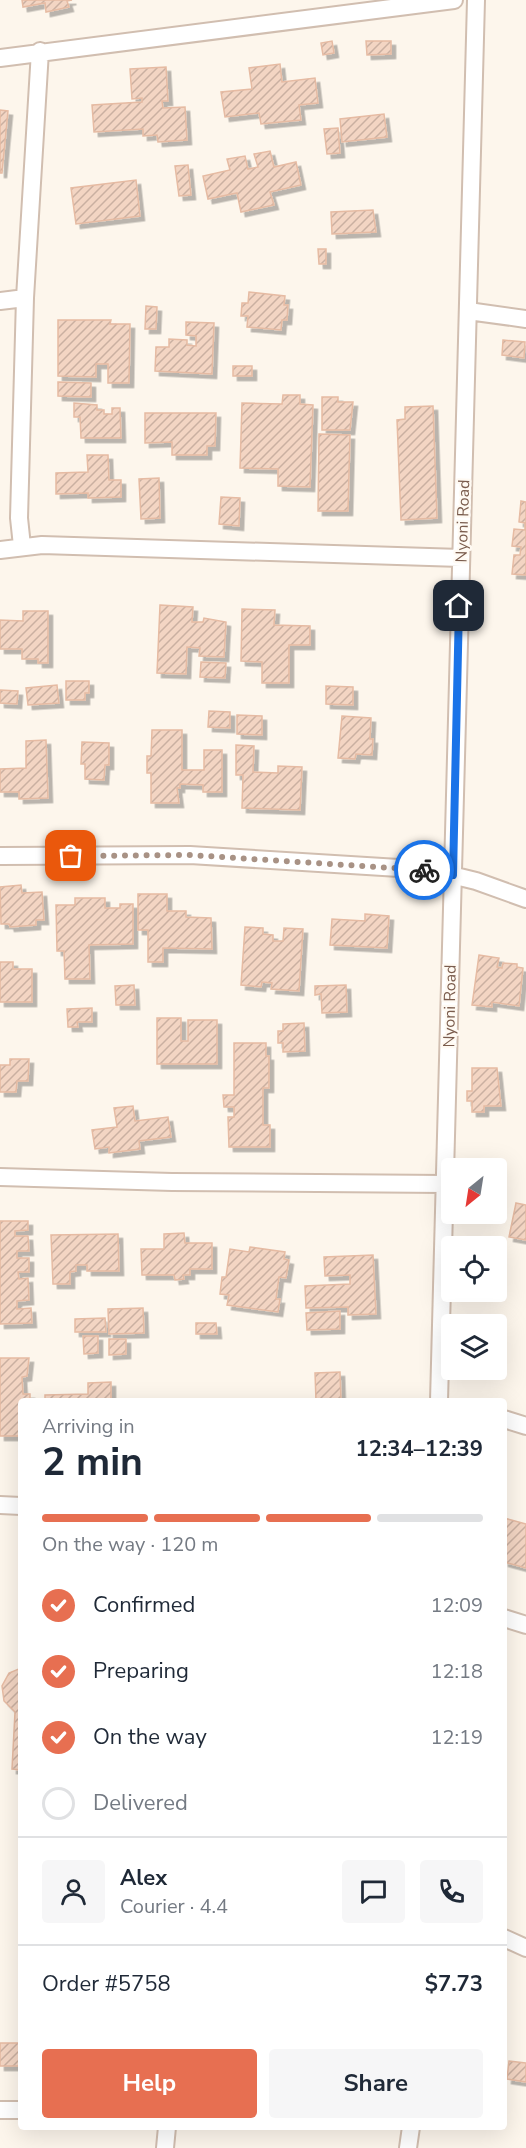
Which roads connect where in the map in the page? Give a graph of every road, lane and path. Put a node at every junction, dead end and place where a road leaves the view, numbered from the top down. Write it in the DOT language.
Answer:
graph roads {
  1 [pos="454,0"];
  2 [pos="476,0"];
  3 [pos="40,51"];
  4 [pos="0,58"];
  5 [pos="25,298"];
  6 [pos="0,301"];
  7 [pos="468,311"];
  8 [pos="526,318"];
  9 [pos="22,546"];
  10 [pos="0,550"];
  11 [pos="461,558"];
  12 [pos="0,856"];
  13 [pos="453,875"];
  14 [pos="526,899"];
  15 [pos="446,1158"];
  16 [pos="0,1177"];
  17 [pos="441,1184"];
  18 [pos="444,1224"];
  19 [pos="439,1398"];
  20 [pos="507,1420"];
  21 [pos="526,1426"];
  22 [pos="0,1505"];
  23 [pos="18,1506"];
  24 [pos="507,1619"];
  25 [pos="526,1625"];
  26 [pos="507,1939"];
  27 [pos="526,1948"];
  28 [pos="0,2110"];
  29 [pos="18,2110"];
  30 [pos="167,2130"];
  31 [pos="411,2130"];
  32 [pos="165,2148"];
  33 [pos="408,2148"];
  1 -- 3 [label="street"];
  2 -- 7 [label="street, Nyoni Road"];
  3 -- 4 [label="street"];
  3 -- 5 [label="street"];
  5 -- 6 [label="street"];
  5 -- 9 [label="street"];
  7 -- 8 [label="street"];
  7 -- 11 [label="street, Nyoni Road"];
  9 -- 10 [label="street"];
  9 -- 11 [label="street"];
  11 -- 13 [label="street, Nyoni Road"];
  12 -- 13 [label="street"];
  13 -- 14 [label="street"];
  13 -- 15 [label="street, Nyoni Road"];
  16 -- 17 [label="street"];
  18 -- 19 [label="street, Nyoni Road"];
  20 -- 21 [label="street"];
  22 -- 23 [label="street"];
  24 -- 25 [label="street"];
  26 -- 27 [label="street"];
  28 -- 29 [label="street"];
  30 -- 32 [label="street"];
  31 -- 33 [label="street"];
}
